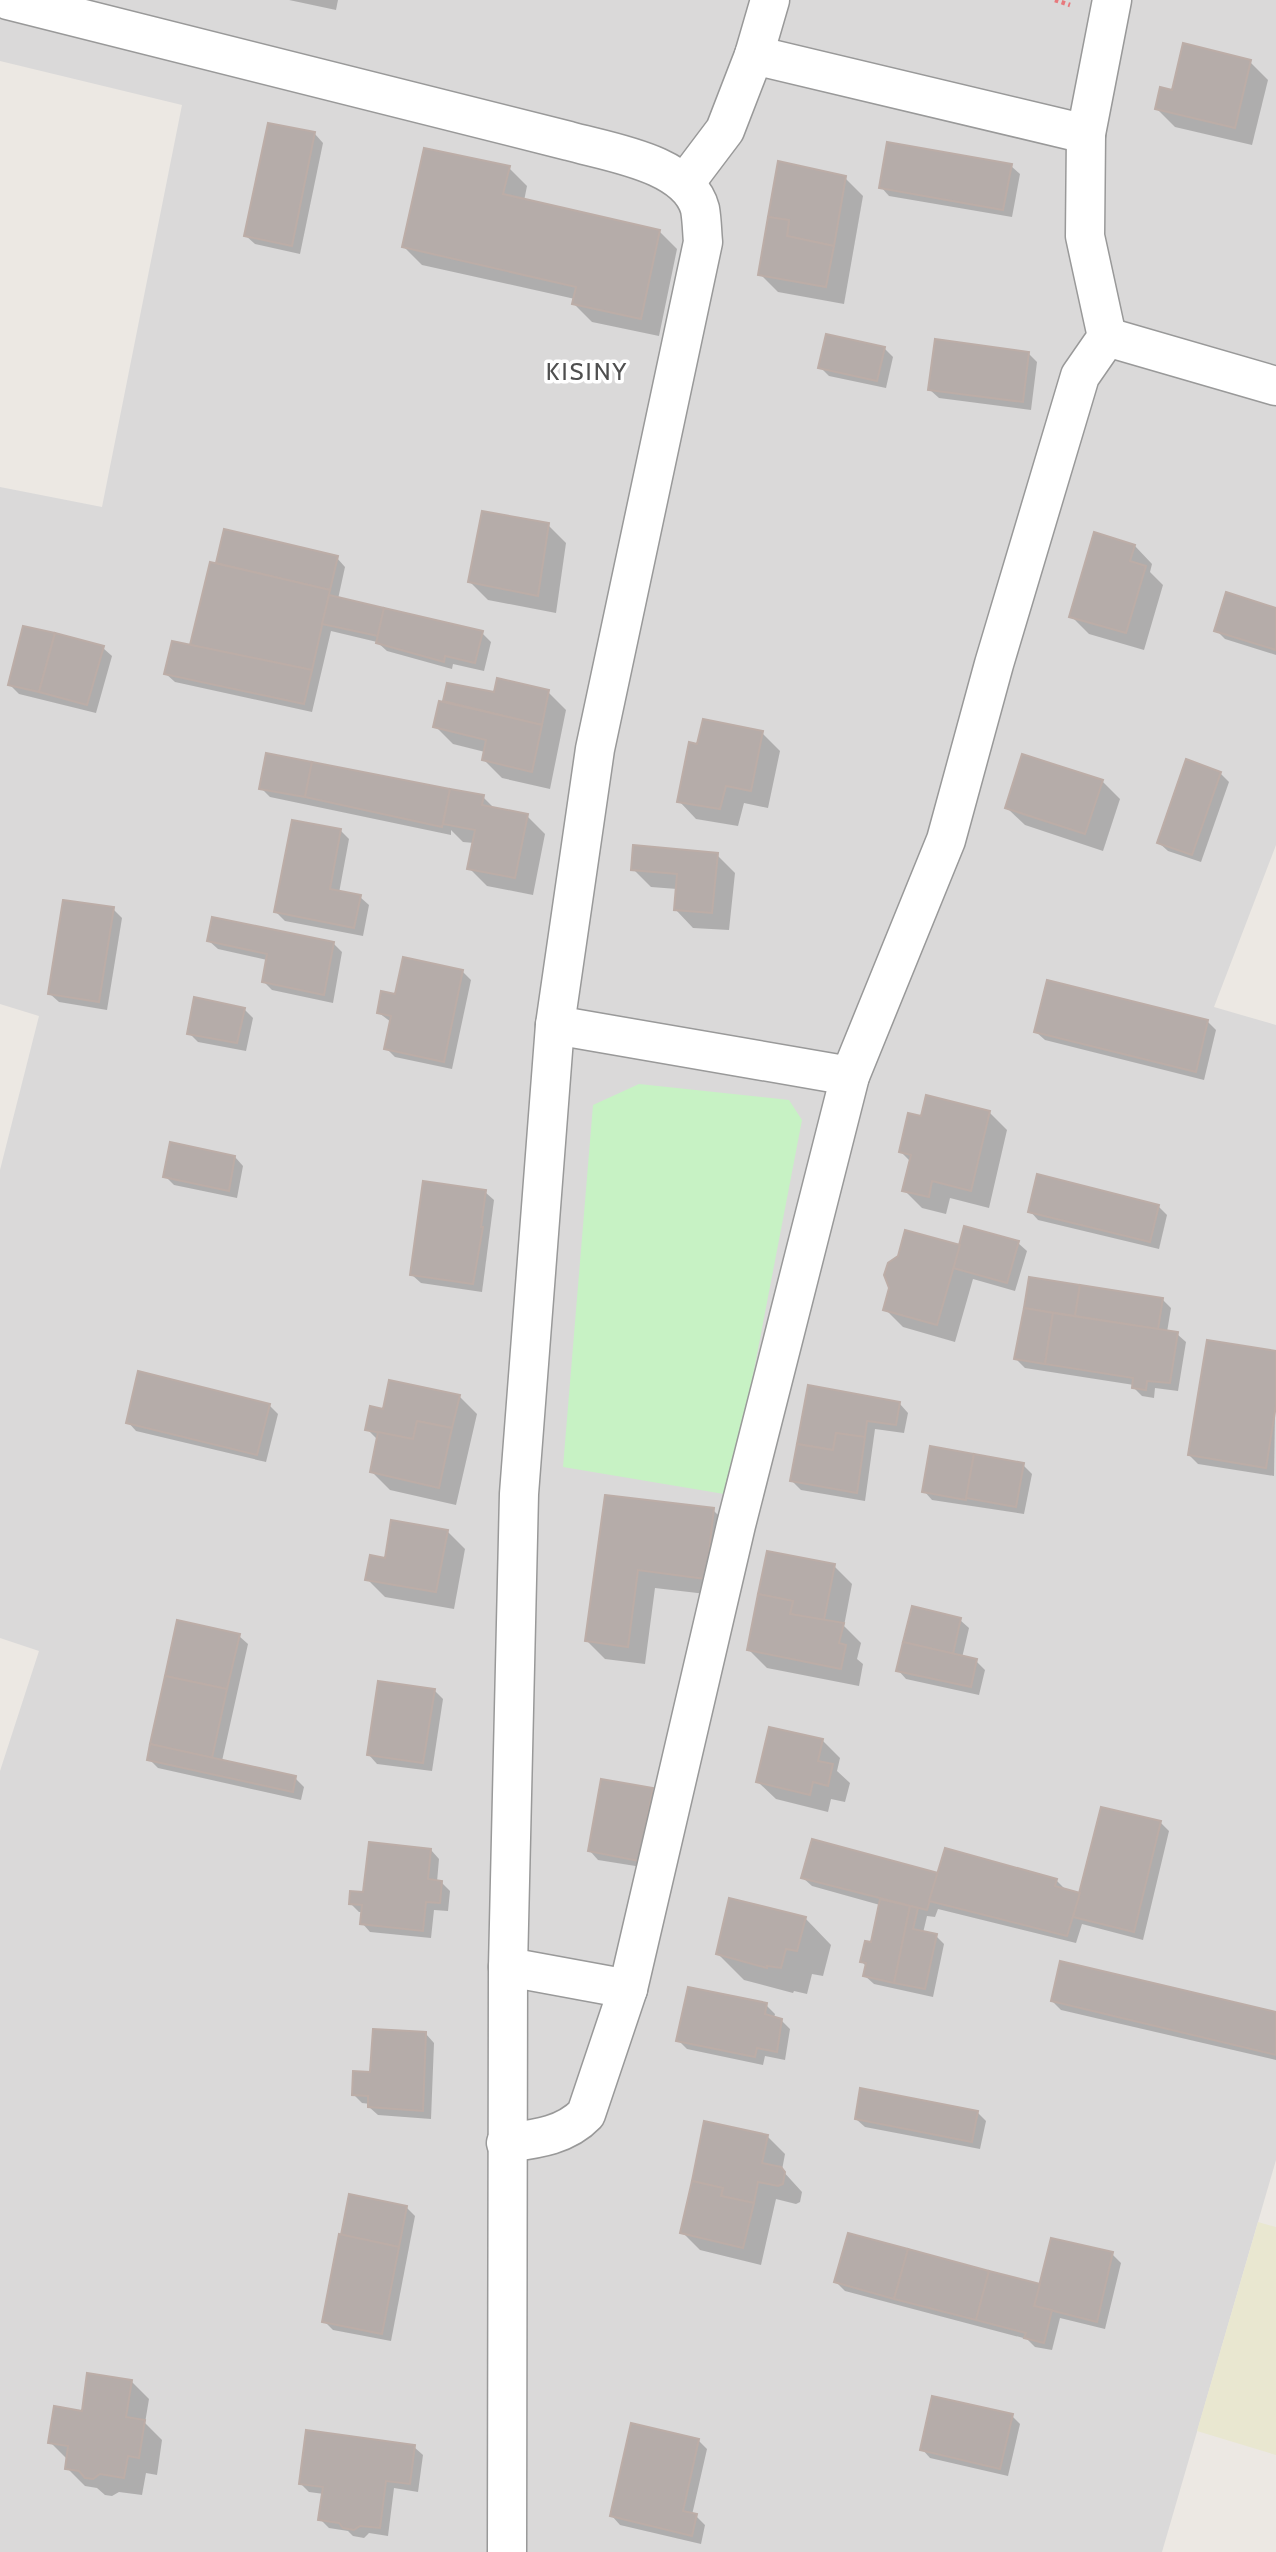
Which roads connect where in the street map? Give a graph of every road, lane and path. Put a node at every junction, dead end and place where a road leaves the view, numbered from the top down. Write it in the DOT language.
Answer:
graph roads {
  1 [pos="8,0"];
  2 [pos="770,0"];
  3 [pos="1112,0"];
  4 [pos="754,55"];
  5 [pos="1086,134"];
  6 [pos="685,183"];
  7 [pos="1107,337"];
  8 [pos="1276,386"];
  9 [pos="555,1024"];
  10 [pos="850,1076"];
  11 [pos="508,1967"];
  12 [pos="628,1989"];
  13 [pos="506,2143"];
  14 [pos="507,2552"];
  1 -- 6 [label="street"];
  2 -- 4 [label="street"];
  3 -- 5 [label="street"];
  4 -- 5 [label="street"];
  4 -- 6 [label="street"];
  5 -- 7 [label="street"];
  6 -- 9 [label="street"];
  7 -- 8 [label="street"];
  7 -- 10 [label="street"];
  9 -- 10 [label="street"];
  9 -- 11 [label="street"];
  10 -- 12 [label="street"];
  11 -- 12 [label="street"];
  11 -- 13 [label="street"];
  12 -- 13 [label="street"];
  13 -- 14 [label="street"];
}
